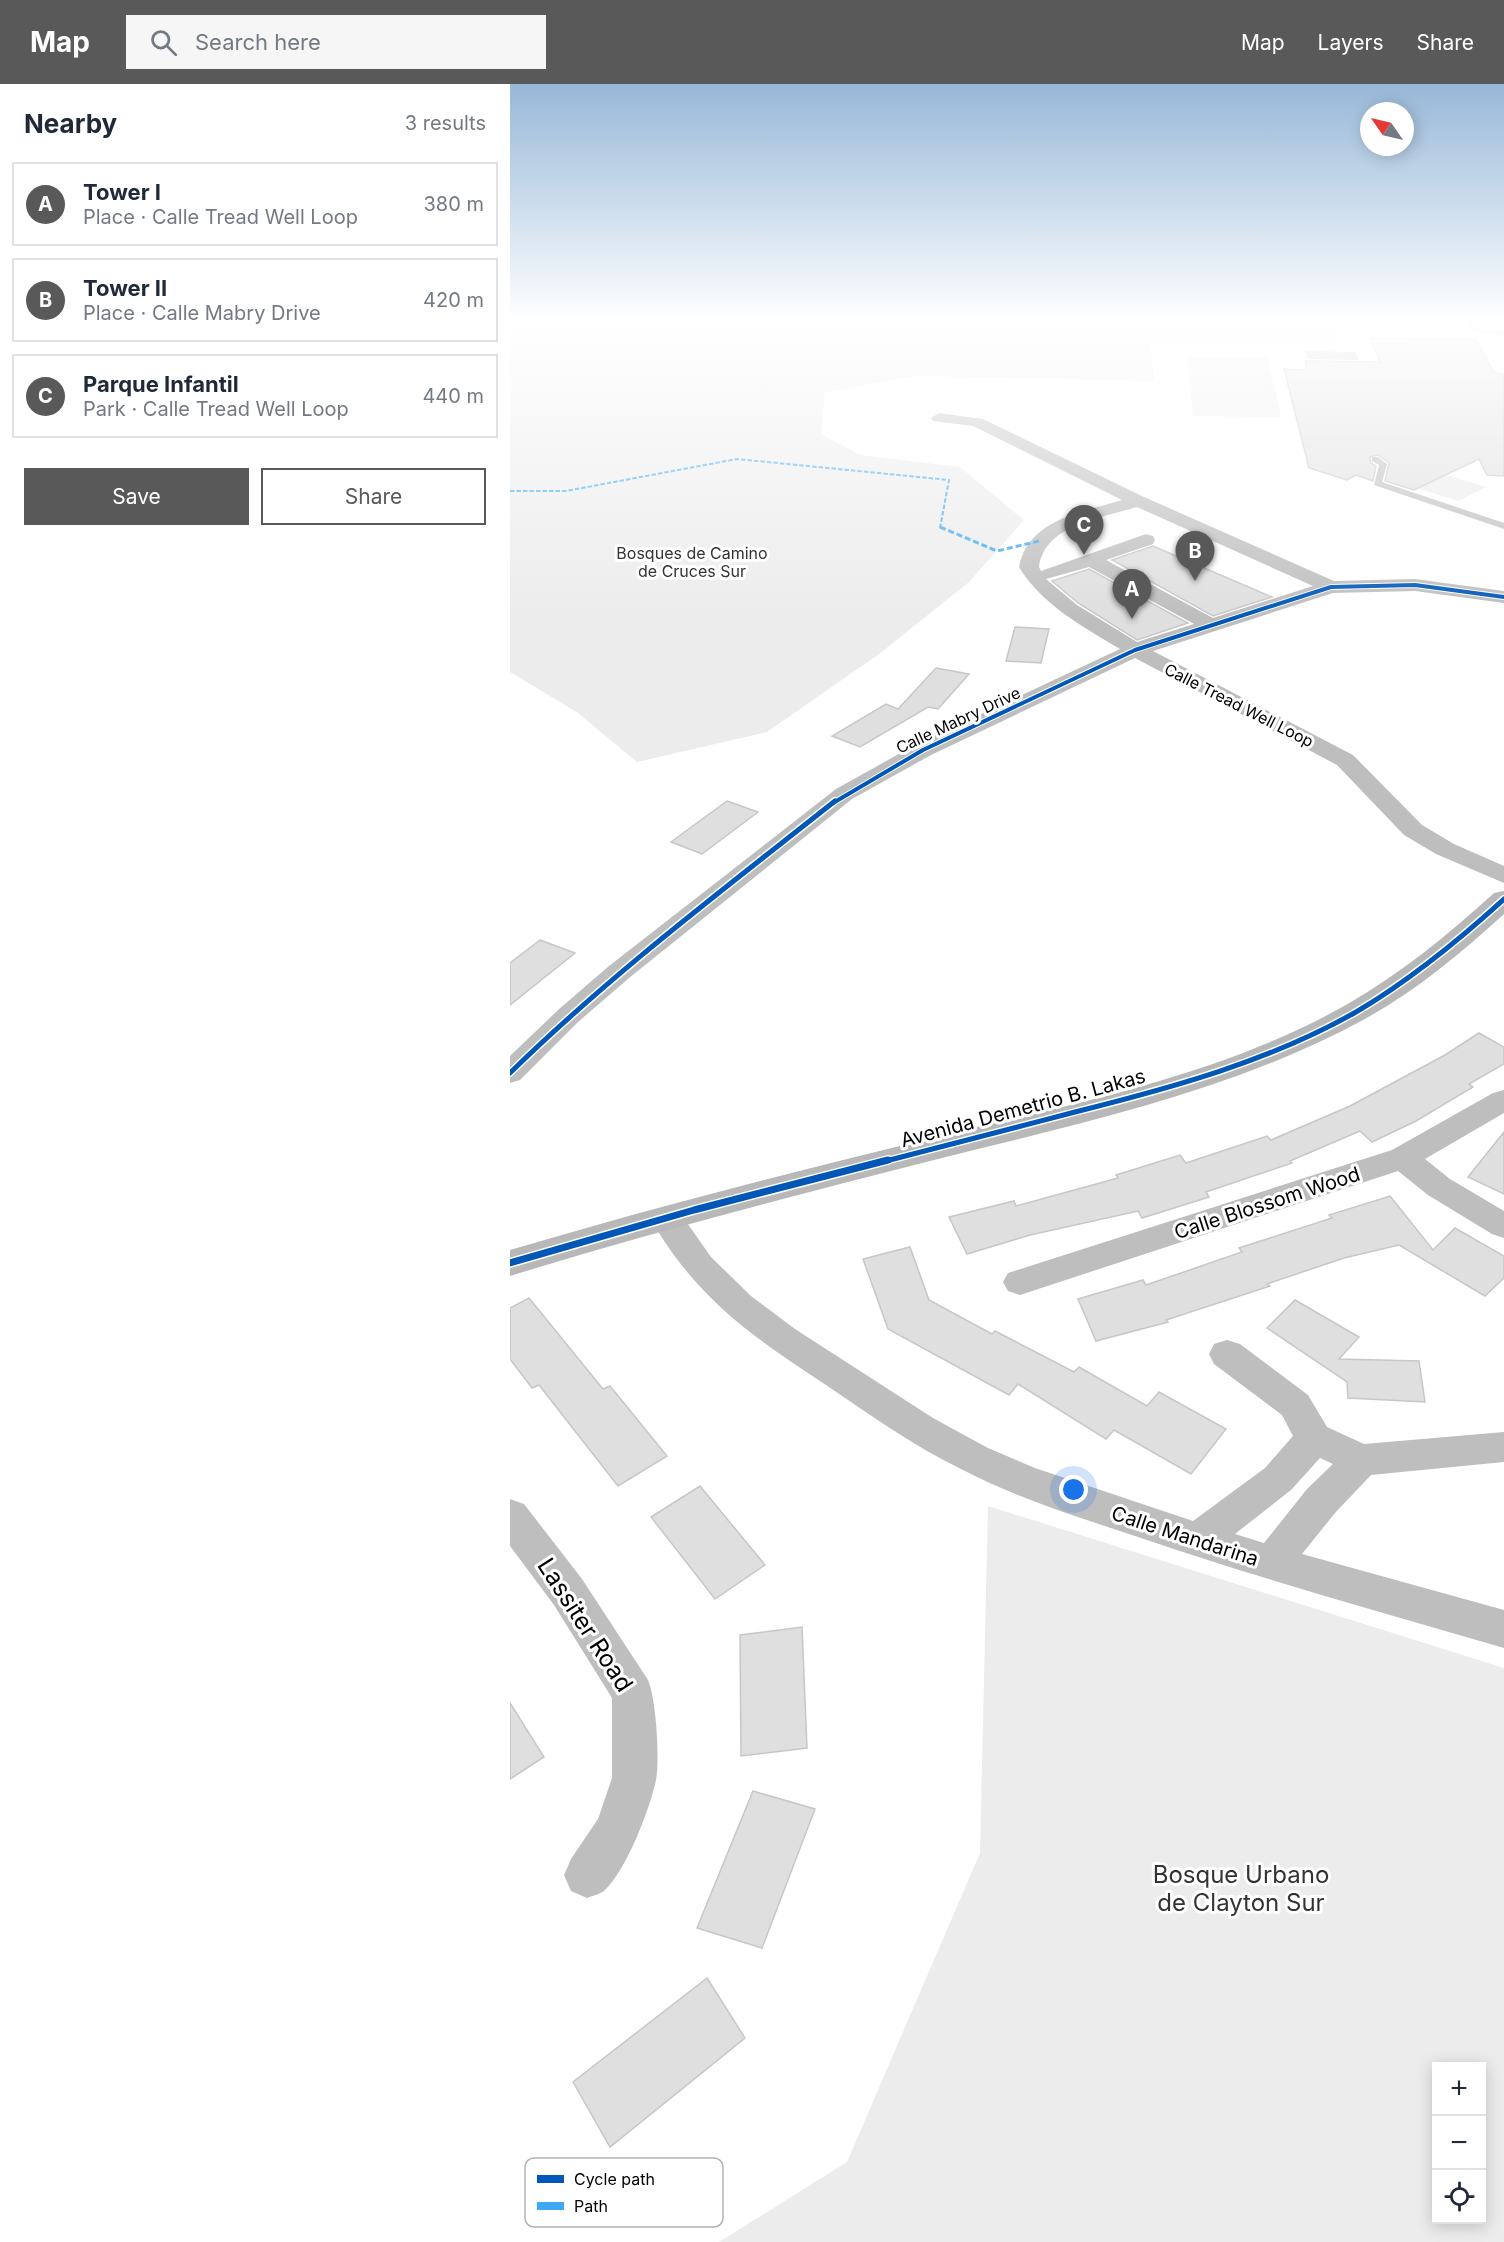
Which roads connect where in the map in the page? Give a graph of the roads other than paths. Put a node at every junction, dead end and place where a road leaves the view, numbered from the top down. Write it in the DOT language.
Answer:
graph roads {
  1 [pos="939,418"];
  2 [pos="1375,459"];
  3 [pos="1138,501"];
  4 [pos="1504,526"];
  5 [pos="1146,540"];
  6 [pos="1091,560"];
  7 [pos="1048,574"];
  8 [pos="1331,587"];
  9 [pos="1504,597"];
  10 [pos="1212,626"];
  11 [pos="1135,650"];
  12 [pos="1504,875"];
  13 [pos="1504,899"];
  14 [pos="510,1073"];
  15 [pos="1504,1100"];
  16 [pos="1403,1158"];
  17 [pos="666,1218"];
  18 [pos="1504,1226"];
  19 [pos="510,1263"];
  20 [pos="1020,1282"];
  21 [pos="1227,1354"];
  22 [pos="1314,1438"];
  23 [pos="1504,1447"];
  24 [pos="1361,1460"];
  25 [pos="510,1516"];
  26 [pos="1198,1540"];
  27 [pos="1271,1564"];
  28 [pos="1504,1629"];
  29 [pos="587,1875"];
  1 -- 3 [label="street"];
  2 -- 4 [label="lane"];
  3 -- 8 [label="street"];
  3 -- 11 [label="street, Calle Tread Well Loop"];
  5 -- 6 [label="street"];
  6 -- 7 [label="street"];
  6 -- 10 [label="street"];
  8 -- 9 [label="street, Calle Mabry Drive"];
  8 -- 10 [label="street, Calle Mabry Drive"];
  10 -- 11 [label="street, Calle Mabry Drive"];
  11 -- 12 [label="street, Calle Tread Well Loop"];
  11 -- 14 [label="street, Calle Mabry Drive"];
  13 -- 17 [label="street, Avenida Demetrio B. Lakas"];
  15 -- 16 [label="street, Calle Blossom Wood"];
  16 -- 18 [label="street"];
  16 -- 20 [label="street, Calle Blossom Wood"];
  17 -- 19 [label="street, Avenida Demetrio B. Lakas"];
  17 -- 26 [label="street, Calle Mandarina"];
  21 -- 22 [label="street"];
  22 -- 24 [label="street"];
  22 -- 26 [label="street"];
  23 -- 24 [label="street"];
  24 -- 27 [label="street"];
  25 -- 29 [label="street, Lassiter Road"];
  26 -- 27 [label="street, Calle Mandarina"];
  27 -- 28 [label="street, Calle Mandarina"];
}
